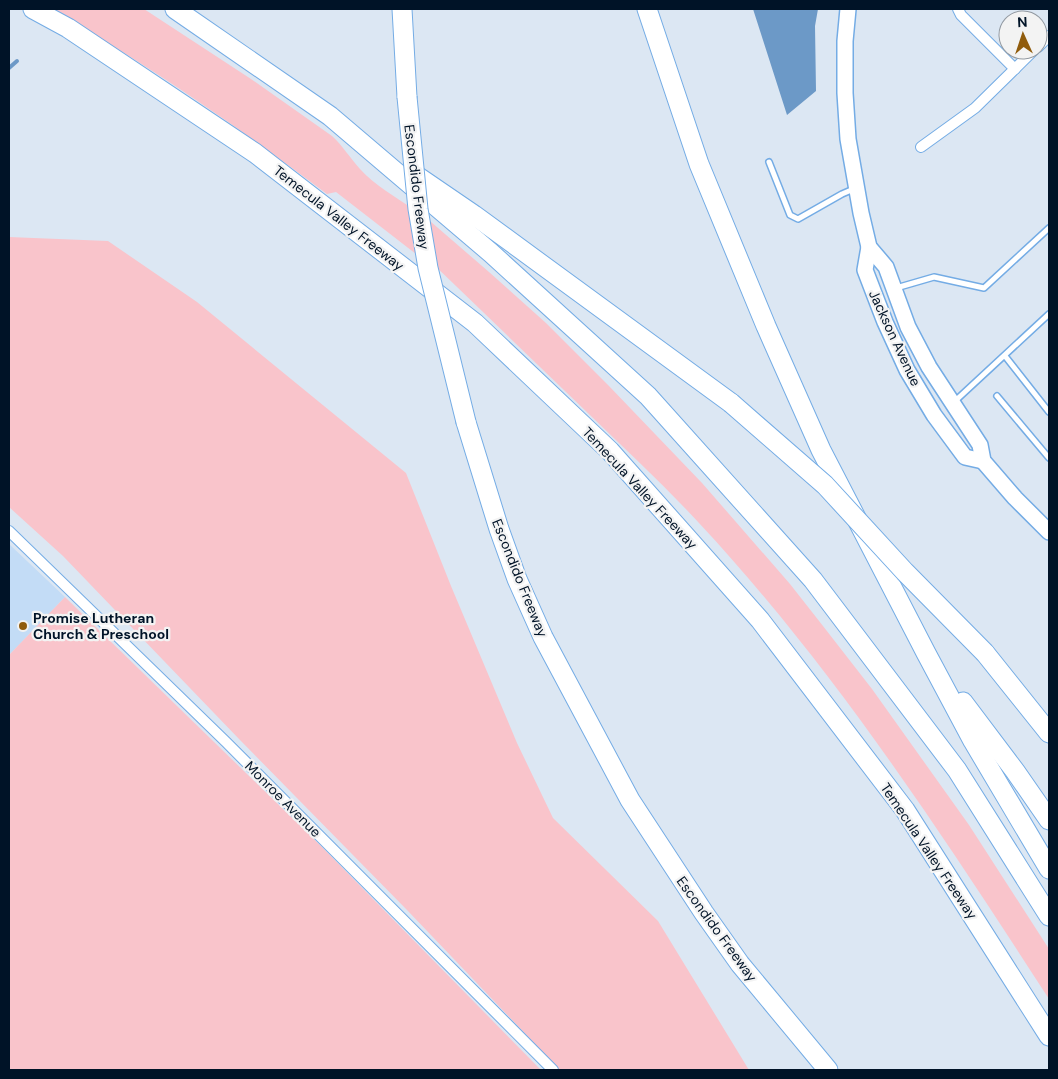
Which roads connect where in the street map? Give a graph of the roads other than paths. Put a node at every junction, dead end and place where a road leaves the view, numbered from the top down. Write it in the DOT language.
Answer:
graph roads {
  1 [pos="33,9"];
  2 [pos="175,9"];
  3 [pos="402,9"];
  4 [pos="647,9"];
  5 [pos="848,9"];
  6 [pos="958,9"];
  7 [pos="1024,60"];
  8 [pos="1015,69"];
  9 [pos="330,116"];
  10 [pos="921,147"];
  11 [pos="768,162"];
  12 [pos="856,188"];
  13 [pos="1049,228"];
  14 [pos="869,247"];
  15 [pos="893,289"];
  16 [pos="876,299"];
  17 [pos="1049,314"];
  18 [pos="1005,356"];
  19 [pos="997,396"];
  20 [pos="952,404"];
  21 [pos="1049,412"];
  22 [pos="1049,458"];
  23 [pos="983,460"];
  24 [pos="9,532"];
  25 [pos="1049,532"];
  26 [pos="926,654"];
  27 [pos="1049,733"];
  28 [pos="1049,820"];
  29 [pos="1049,868"];
  30 [pos="1049,916"];
  31 [pos="1049,1036"];
  32 [pos="554,1070"];
  33 [pos="828,1070"];
  1 -- 31 [label="highway, Temecula Valley Freeway"];
  2 -- 9 [label="highway"];
  3 -- 33 [label="highway, Escondido Freeway, bridge"];
  4 -- 26 [label="highway"];
  5 -- 12 [label="main road, Jackson Avenue"];
  6 -- 8 [label="street"];
  7 -- 8 [label="street"];
  8 -- 10 [label="street"];
  9 -- 27 [label="highway, bridge"];
  9 -- 30 [label="highway"];
  11 -- 12 [label="lane"];
  12 -- 14 [label="main road, Jackson Avenue"];
  13 -- 15 [label="lane"];
  14 -- 15 [label="main road, Jackson Avenue"];
  14 -- 16 [label="main road, Jackson Avenue"];
  15 -- 20 [label="main road, Jackson Avenue"];
  16 -- 20 [label="main road"];
  16 -- 23 [label="main road, Jackson Avenue"];
  17 -- 18 [label="lane"];
  18 -- 20 [label="lane"];
  18 -- 21 [label="lane"];
  19 -- 22 [label="lane"];
  20 -- 23 [label="main road, Jackson Avenue"];
  23 -- 25 [label="main road, Jackson Avenue"];
  24 -- 32 [label="street, Monroe Avenue"];
  26 -- 28 [label="highway"];
  26 -- 29 [label="highway"];
}
